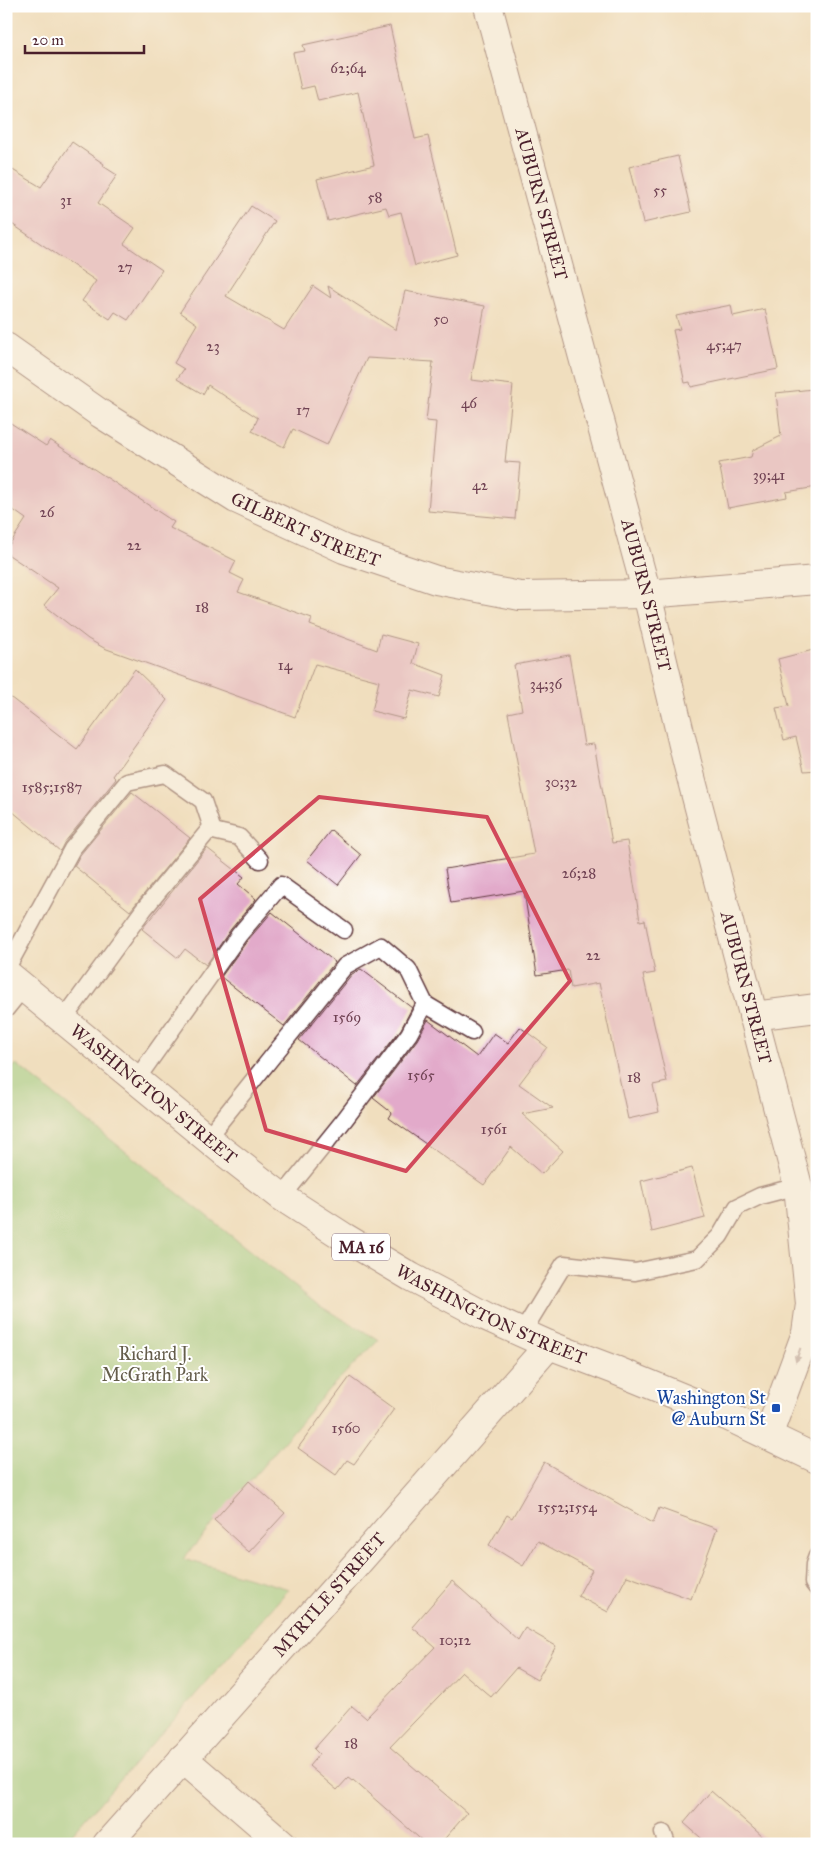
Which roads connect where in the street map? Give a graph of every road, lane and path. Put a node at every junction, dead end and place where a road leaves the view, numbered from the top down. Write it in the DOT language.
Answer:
graph roads {
  1 [pos="488,6"];
  2 [pos="6,347"];
  3 [pos="817,580"];
  4 [pos="647,594"];
  5 [pos="213,832"];
  6 [pos="260,860"];
  7 [pos="344,930"];
  8 [pos="12,977"];
  9 [pos="425,1004"];
  10 [pos="6,1008"];
  11 [pos="817,1008"];
  12 [pos="753,1016"];
  13 [pos="63,1020"];
  14 [pos="472,1032"];
  15 [pos="136,1080"];
  16 [pos="207,1138"];
  17 [pos="798,1186"];
  18 [pos="282,1197"];
  19 [pos="817,1220"];
  20 [pos="522,1333"];
  21 [pos="549,1345"];
  22 [pos="768,1436"];
  23 [pos="817,1459"];
  24 [pos="817,1556"];
  25 [pos="817,1588"];
  26 [pos="183,1758"];
  27 [pos="107,1844"];
  28 [pos="283,1844"];
  1 -- 4 [label="street, AUBURN STREET"];
  2 -- 4 [label="street, GILBERT STREET"];
  3 -- 4 [label="street, GILBERT STREET"];
  4 -- 12 [label="street, AUBURN STREET"];
  5 -- 6 [label="lane"];
  5 -- 8 [label="lane"];
  5 -- 13 [label="lane"];
  7 -- 15 [label="lane"];
  8 -- 10 [label="lane"];
  8 -- 13 [label="street, WASHINGTON STREET / MA 16"];
  9 -- 14 [label="lane"];
  9 -- 16 [label="lane"];
  9 -- 18 [label="lane"];
  11 -- 12 [label="street"];
  12 -- 17 [label="street, AUBURN STREET"];
  13 -- 15 [label="street, WASHINGTON STREET / MA 16"];
  15 -- 16 [label="street, WASHINGTON STREET / MA 16"];
  16 -- 18 [label="street, WASHINGTON STREET / MA 16"];
  17 -- 19 [label="street, AUBURN STREET"];
  17 -- 20 [label="lane"];
  17 -- 22 [label="street, AUBURN STREET, one-way"];
  18 -- 20 [label="street, WASHINGTON STREET / MA 16"];
  20 -- 21 [label="street, WASHINGTON STREET / MA 16"];
  21 -- 22 [label="street, WASHINGTON STREET / MA 16"];
  21 -- 26 [label="street, MYRTLE STREET"];
  22 -- 23 [label="street, WASHINGTON STREET / MA 16"];
  24 -- 25 [label="lane"];
  26 -- 27 [label="street, MYRTLE STREET"];
  26 -- 28 [label="street"];
}
